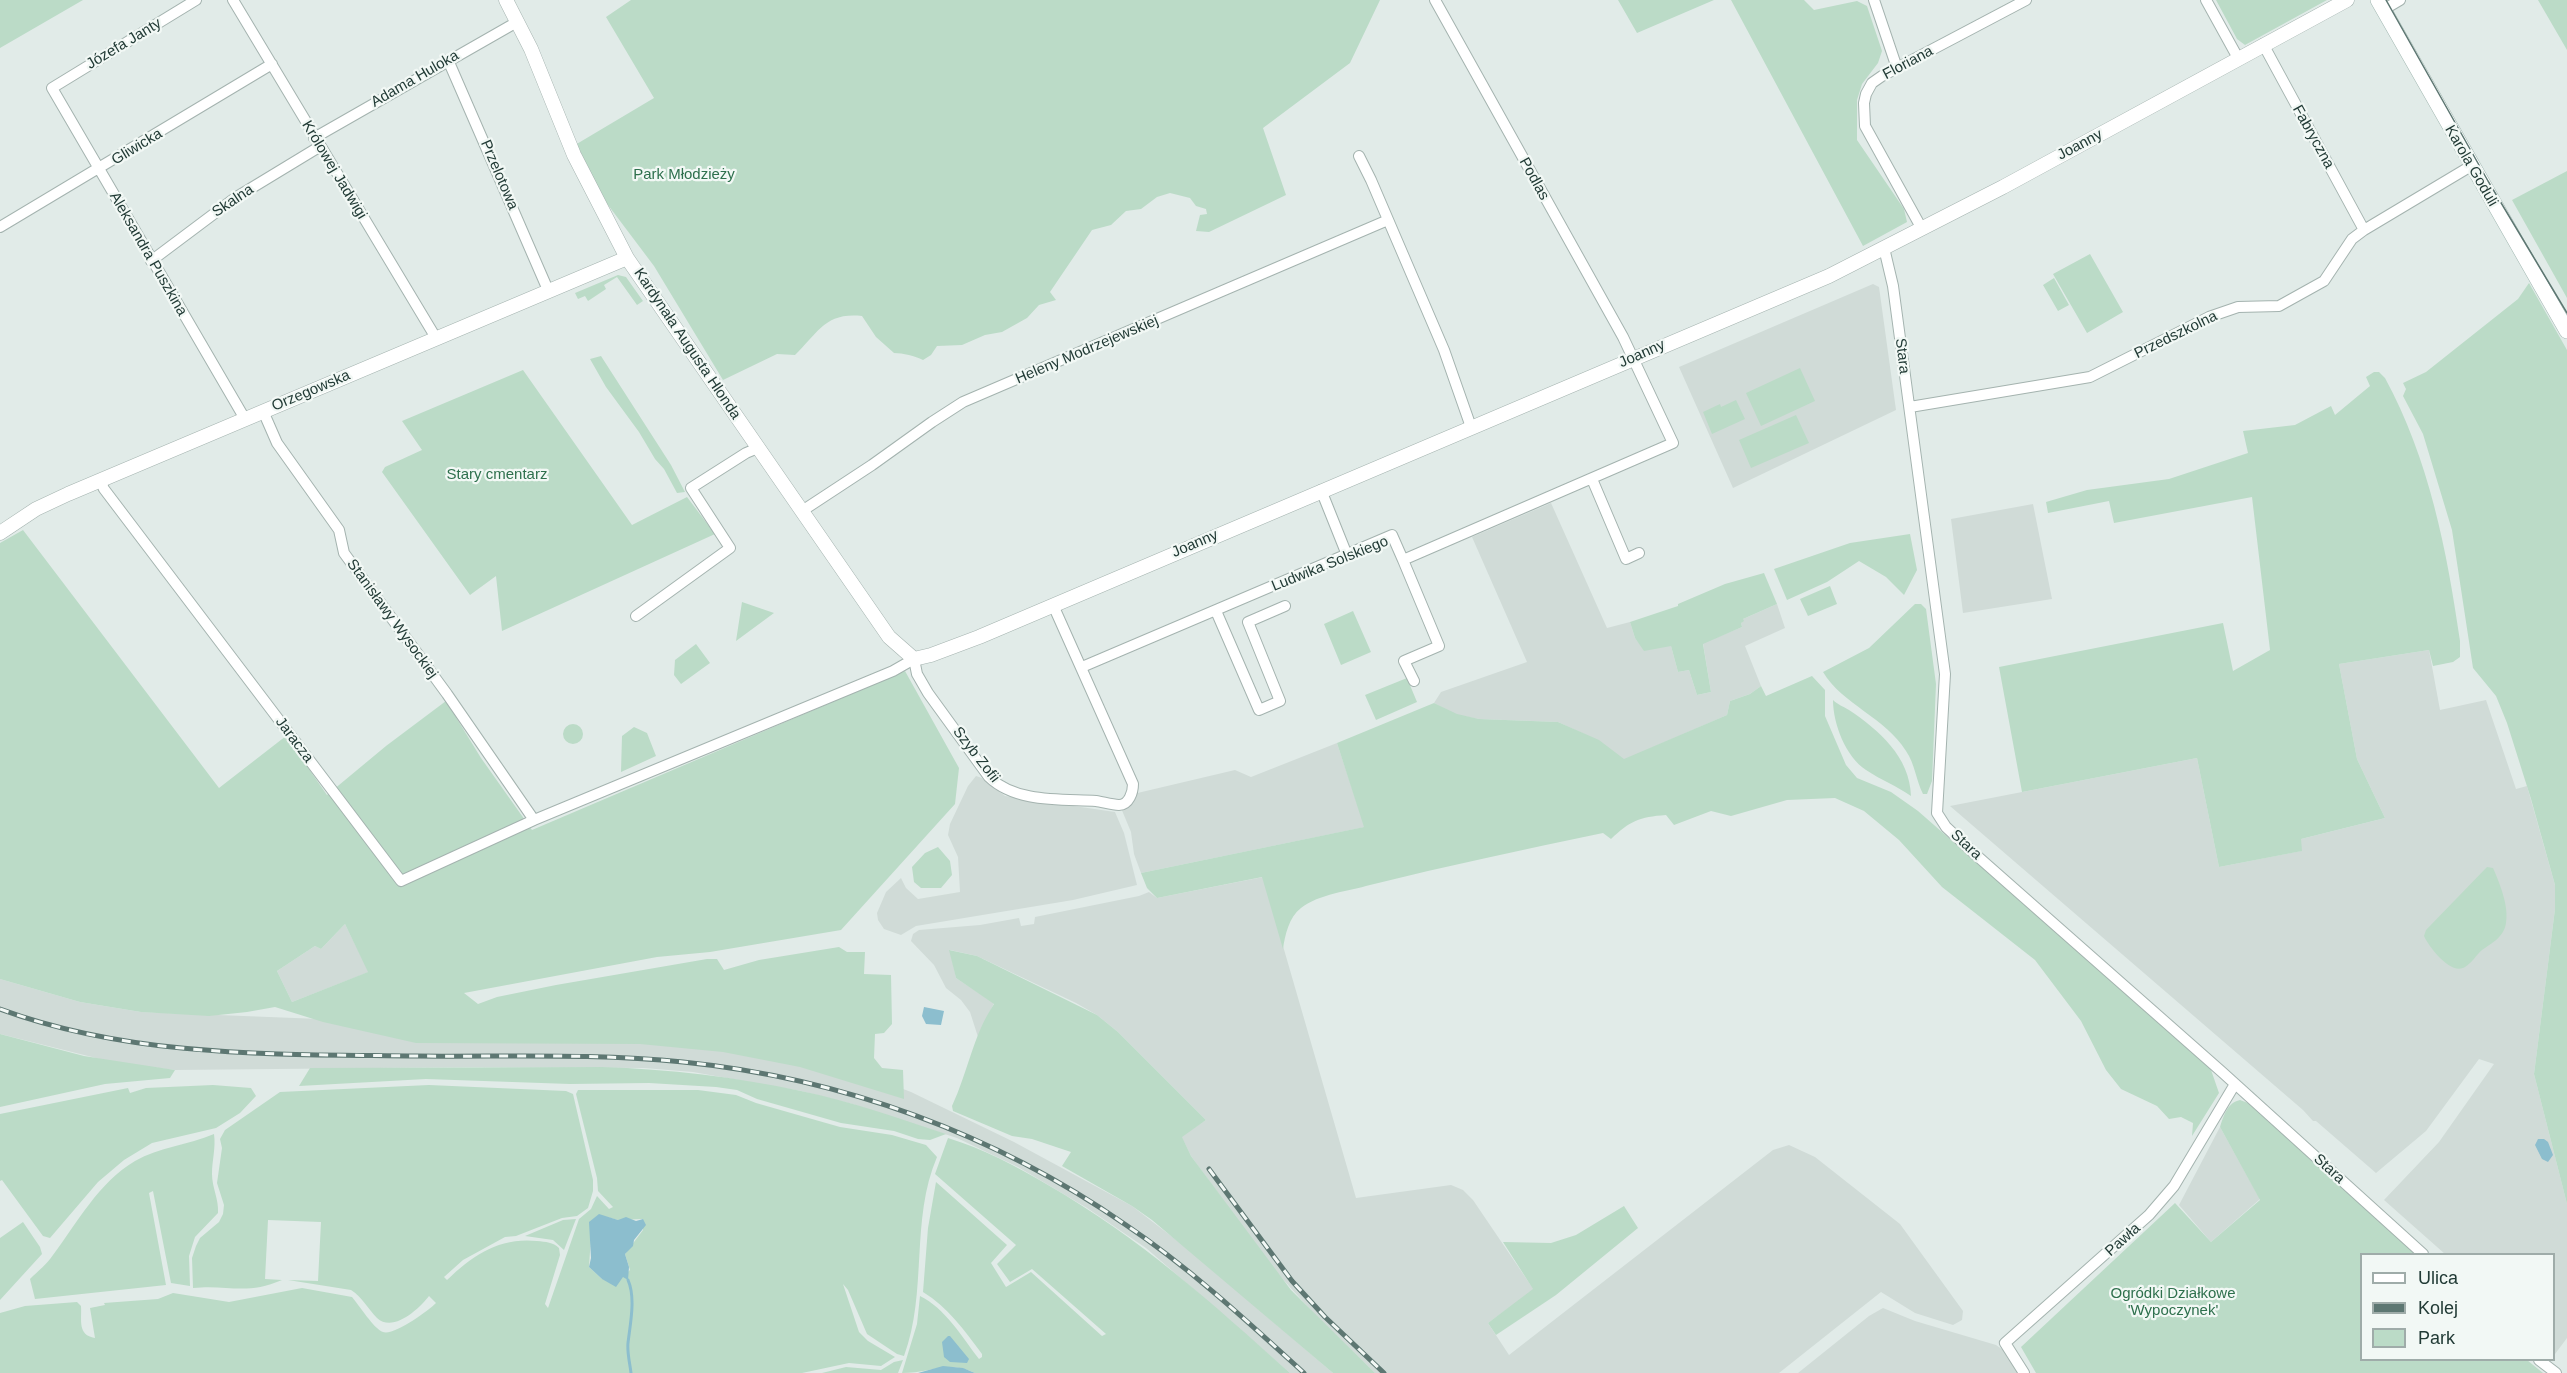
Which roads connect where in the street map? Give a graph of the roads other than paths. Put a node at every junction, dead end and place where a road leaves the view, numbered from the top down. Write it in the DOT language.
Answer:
graph roads {
  1 [pos="196,0"];
  2 [pos="233,0"];
  3 [pos="506,0"];
  4 [pos="1435,0"];
  5 [pos="1874,0"];
  6 [pos="2026,0"];
  7 [pos="2206,0"];
  8 [pos="2347,0"];
  9 [pos="2400,0"];
  10 [pos="2380,5"];
  11 [pos="518,22"];
  12 [pos="2263,44"];
  13 [pos="2238,58"];
  14 [pos="448,60"];
  15 [pos="272,64"];
  16 [pos="1897,68"];
  17 [pos="52,88"];
  18 [pos="316,142"];
  19 [pos="1359,156"];
  20 [pos="2471,166"];
  21 [pos="99,170"];
  22 [pos="1388,220"];
  23 [pos="0,227"];
  24 [pos="1922,229"];
  25 [pos="2364,230"];
  26 [pos="1884,248"];
  27 [pos="627,258"];
  28 [pos="151,261"];
  29 [pos="548,290"];
  30 [pos="2567,331"];
  31 [pos="436,338"];
  32 [pos="1633,358"];
  33 [pos="1910,407"];
  34 [pos="263,411"];
  35 [pos="245,419"];
  36 [pos="1471,427"];
  37 [pos="758,448"];
  38 [pos="1592,478"];
  39 [pos="100,480"];
  40 [pos="1321,490"];
  41 [pos="802,511"];
  42 [pos="0,533"];
  43 [pos="1639,553"];
  44 [pos="1347,555"];
  45 [pos="1403,560"];
  46 [pos="1053,605"];
  47 [pos="1285,606"];
  48 [pos="1216,611"];
  49 [pos="636,616"];
  50 [pos="914,659"];
  51 [pos="1082,667"];
  52 [pos="1414,681"];
  53 [pos="534,820"];
  54 [pos="2235,1084"];
  55 [pos="2422,1253"];
  56 [pos="2541,1361"];
  57 [pos="2024,1373"];
  58 [pos="2556,1373"];
  1 -- 17 [label="street, Józefa Janty"];
  2 -- 15 [label="street, Królowej Jadwigi"];
  3 -- 11 [label="street, Kardynała Augusta Hlonda"];
  4 -- 32 [label="street, Podlas"];
  5 -- 16 [label="street"];
  6 -- 16 [label="street, Floriana"];
  7 -- 13 [label="street"];
  8 -- 12 [label="street, Joanny"];
  9 -- 10 [label="street"];
  10 -- 20 [label="main road, Karola Goduli"];
  11 -- 14 [label="street, Adama Huloka"];
  11 -- 27 [label="street, Kardynała Augusta Hlonda"];
  12 -- 13 [label="street, Joanny"];
  12 -- 25 [label="street, Fabryczna"];
  13 -- 24 [label="street, Joanny"];
  14 -- 18 [label="street, Adama Huloka"];
  14 -- 29 [label="street, Przelotowa"];
  15 -- 18 [label="street, Królowej Jadwigi"];
  15 -- 21 [label="street, Gliwicka"];
  16 -- 24 [label="street, Floriana"];
  17 -- 21 [label="street, Aleksandra Puszkina"];
  18 -- 28 [label="street, Skalna"];
  18 -- 31 [label="street, Królowej Jadwigi"];
  19 -- 22 [label="street"];
  20 -- 25 [label="street, Przedszkolna"];
  20 -- 30 [label="main road, Karola Goduli"];
  21 -- 23 [label="street, Gliwicka"];
  21 -- 28 [label="street, Aleksandra Puszkina"];
  22 -- 36 [label="street"];
  22 -- 41 [label="street, Heleny Modrzejewskiej"];
  24 -- 26 [label="street, Joanny"];
  25 -- 33 [label="street, Przedszkolna"];
  26 -- 32 [label="street, Joanny"];
  26 -- 33 [label="street, Stara"];
  27 -- 29 [label="street, Orzegowska"];
  27 -- 37 [label="street, Kardynała Augusta Hlonda"];
  28 -- 35 [label="street, Aleksandra Puszkina"];
  29 -- 31 [label="street, Orzegowska"];
  31 -- 34 [label="street, Orzegowska"];
  32 -- 36 [label="street, Joanny"];
  32 -- 38 [label="street, Ludwika Solskiego"];
  33 -- 54 [label="street, Stara"];
  34 -- 35 [label="street, Orzegowska"];
  34 -- 53 [label="street, Stanisławy Wysockiej"];
  35 -- 39 [label="street, Orzegowska"];
  36 -- 40 [label="street, Joanny"];
  37 -- 41 [label="street, Kardynała Augusta Hlonda"];
  37 -- 49 [label="street"];
  38 -- 43 [label="street"];
  38 -- 45 [label="street, Ludwika Solskiego"];
  39 -- 42 [label="street, Orzegowska"];
  39 -- 53 [label="street, Jaracza"];
  40 -- 44 [label="street"];
  40 -- 46 [label="street, Joanny"];
  41 -- 50 [label="street, Kardynała Augusta Hlonda"];
  44 -- 45 [label="street, Ludwika Solskiego"];
  44 -- 48 [label="street, Ludwika Solskiego"];
  45 -- 52 [label="street"];
  46 -- 50 [label="street, Joanny"];
  46 -- 51 [label="street"];
  47 -- 48 [label="street"];
  48 -- 51 [label="street, Ludwika Solskiego"];
  50 -- 51 [label="street, Szyb Zofii"];
  50 -- 53 [label="street"];
  54 -- 55 [label="street, Stara"];
  54 -- 57 [label="street, Pawła"];
  56 -- 58 [label="street"];
}
